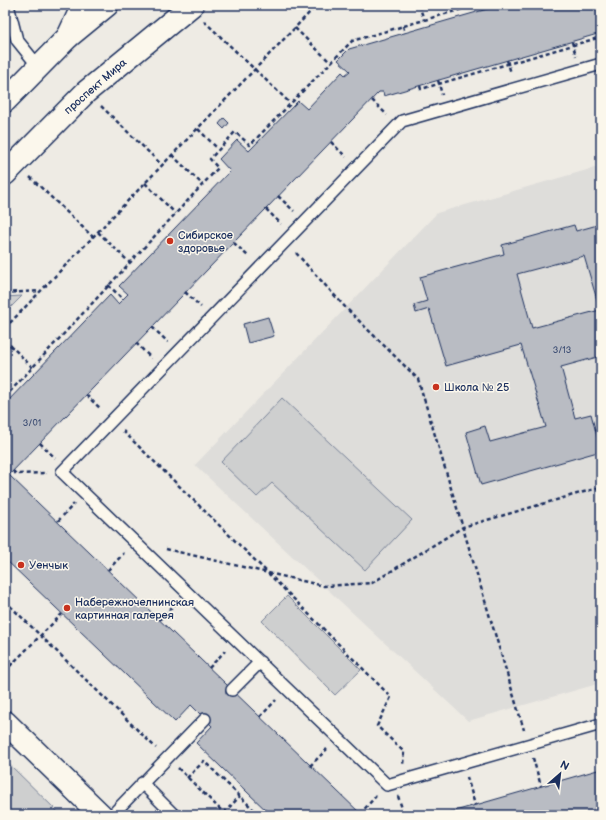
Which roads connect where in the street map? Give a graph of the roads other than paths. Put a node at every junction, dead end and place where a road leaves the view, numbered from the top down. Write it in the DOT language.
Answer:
graph roads {
  1 [pos="8,5"];
  2 [pos="83,5"];
  3 [pos="107,5"];
  4 [pos="191,6"];
  5 [pos="68,37"];
  6 [pos="601,64"];
  7 [pos="38,66"];
  8 [pos="5,101"];
  9 [pos="10,168"];
  10 [pos="260,662"];
  11 [pos="232,690"];
  12 [pos="205,719"];
  13 [pos="5,722"];
  14 [pos="601,724"];
  15 [pos="142,783"];
  16 [pos="101,815"];
  17 [pos="112,815"];
  18 [pos="174,815"];
  1 -- 7 [label="lane"];
  2 -- 5 [label="main road"];
  3 -- 5 [label="main road"];
  4 -- 9 [label="main road, проспект Мира"];
  5 -- 7 [label="main road"];
  6 -- 10 [label="lane"];
  7 -- 8 [label="main road"];
  10 -- 11 [label="lane"];
  10 -- 14 [label="lane"];
  12 -- 15 [label="lane"];
  13 -- 16 [label="main road"];
  15 -- 17 [label="lane"];
  15 -- 18 [label="lane"];
}
